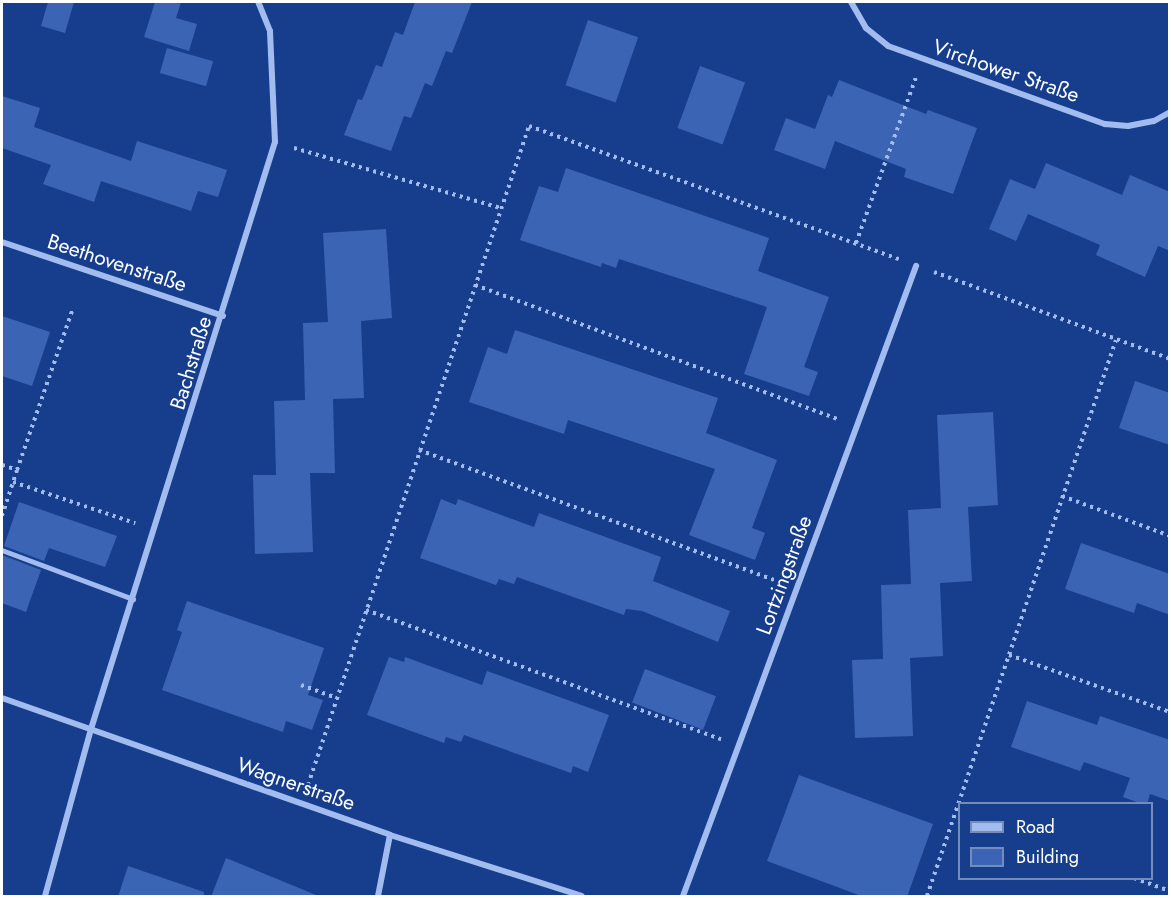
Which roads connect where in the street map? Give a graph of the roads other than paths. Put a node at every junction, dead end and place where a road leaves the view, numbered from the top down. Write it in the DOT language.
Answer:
graph roads {
  1 [pos="258,2"];
  2 [pos="851,2"];
  3 [pos="1170,112"];
  4 [pos="2,242"];
  5 [pos="916,266"];
  6 [pos="223,316"];
  7 [pos="2,550"];
  8 [pos="133,599"];
  9 [pos="2,698"];
  10 [pos="91,729"];
  11 [pos="390,835"];
  12 [pos="45,897"];
  13 [pos="378,897"];
  14 [pos="582,897"];
  15 [pos="683,897"];
  1 -- 6 [label="street, Bachstraße"];
  2 -- 3 [label="street, Virchower Straße"];
  4 -- 6 [label="street, Beethovenstraße"];
  5 -- 15 [label="street, Lortzingstraße"];
  6 -- 8 [label="street, Bachstraße"];
  7 -- 8 [label="lane"];
  8 -- 10 [label="street, Bachstraße"];
  9 -- 10 [label="street, Wagnerstraße"];
  10 -- 11 [label="street, Wagnerstraße"];
  10 -- 12 [label="street, Bachstraße"];
  11 -- 13 [label="street"];
  11 -- 14 [label="street, Wagnerstraße"];
}
